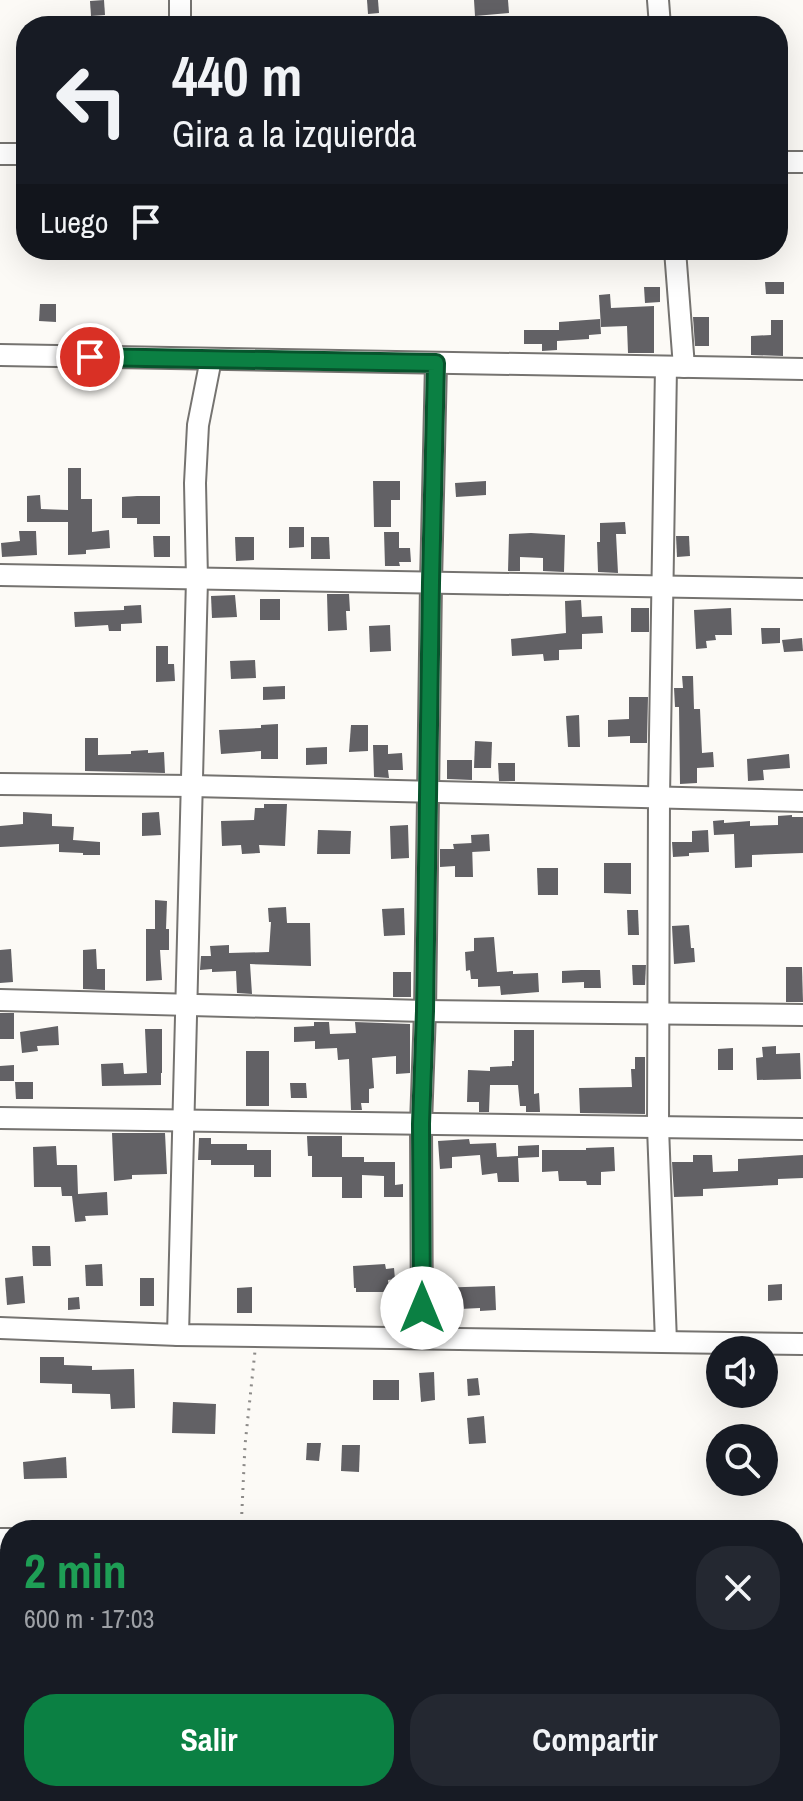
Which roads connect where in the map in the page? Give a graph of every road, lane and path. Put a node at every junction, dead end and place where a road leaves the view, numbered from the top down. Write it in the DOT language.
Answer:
graph roads {
  1 [pos="675,260"];
  2 [pos="0,355"];
  3 [pos="211,359"];
  4 [pos="436,363"];
  5 [pos="675,367"];
  6 [pos="803,369"];
  7 [pos="0,575"];
  8 [pos="197,579"];
  9 [pos="431,583"];
  10 [pos="662,587"];
  11 [pos="803,589"];
  12 [pos="0,784"];
  13 [pos="192,786"];
  14 [pos="428,792"];
  15 [pos="659,797"];
  16 [pos="803,801"];
  17 [pos="0,1000"];
  18 [pos="186,1003"];
  19 [pos="425,1011"];
  20 [pos="659,1014"];
  21 [pos="803,1015"];
  22 [pos="0,1118"];
  23 [pos="183,1121"];
  24 [pos="421,1124"];
  25 [pos="658,1127"];
  26 [pos="803,1129"];
  27 [pos="0,1328"];
  28 [pos="178,1335"];
  29 [pos="257,1336"];
  30 [pos="422,1338"];
  31 [pos="666,1342"];
  32 [pos="803,1344"];
  33 [pos="241,1520"];
  1 -- 5 [label="street"];
  2 -- 3 [label="street"];
  3 -- 4 [label="street"];
  3 -- 8 [label="street"];
  4 -- 5 [label="street"];
  4 -- 9 [label="street"];
  5 -- 6 [label="street"];
  5 -- 10 [label="street"];
  7 -- 8 [label="street"];
  8 -- 9 [label="street"];
  8 -- 13 [label="street"];
  9 -- 10 [label="street"];
  9 -- 14 [label="street"];
  10 -- 11 [label="street"];
  10 -- 15 [label="street"];
  12 -- 13 [label="street"];
  13 -- 14 [label="street"];
  13 -- 18 [label="street"];
  14 -- 15 [label="street"];
  14 -- 19 [label="street"];
  15 -- 16 [label="street"];
  15 -- 20 [label="street"];
  17 -- 18 [label="street"];
  18 -- 19 [label="street"];
  18 -- 23 [label="street"];
  19 -- 20 [label="street"];
  19 -- 24 [label="street"];
  20 -- 21 [label="street"];
  20 -- 25 [label="street"];
  22 -- 23 [label="street"];
  23 -- 24 [label="street"];
  23 -- 28 [label="street"];
  24 -- 25 [label="street"];
  24 -- 30 [label="street"];
  25 -- 26 [label="street"];
  25 -- 31 [label="street"];
  27 -- 28 [label="street"];
  28 -- 29 [label="street"];
  29 -- 30 [label="street"];
  29 -- 33 [label="path"];
  30 -- 31 [label="street"];
  31 -- 32 [label="street"];
}
